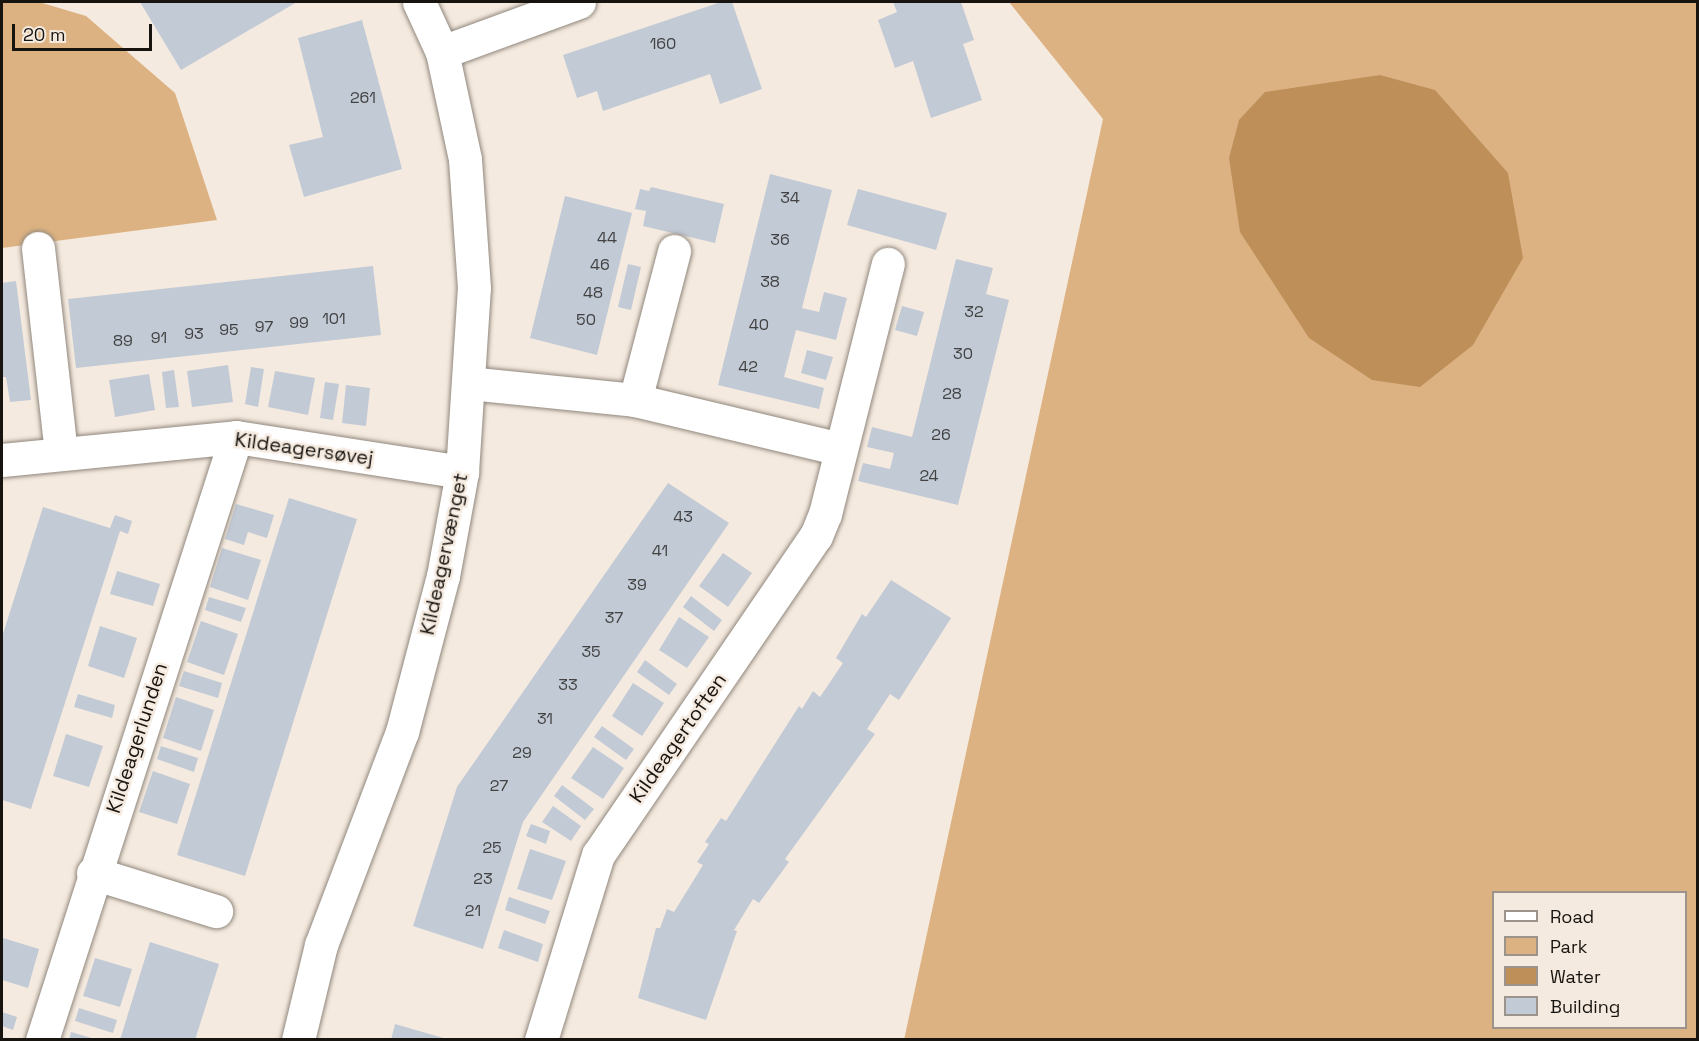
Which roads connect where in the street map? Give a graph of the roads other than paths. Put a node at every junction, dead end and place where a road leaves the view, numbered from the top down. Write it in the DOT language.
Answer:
graph roads {
  1 [pos="419,2"];
  2 [pos="579,2"];
  3 [pos="442,52"];
  4 [pos="38,248"];
  5 [pos="674,250"];
  6 [pos="888,264"];
  7 [pos="470,383"];
  8 [pos="635,400"];
  9 [pos="236,437"];
  10 [pos="840,449"];
  11 [pos="61,454"];
  12 [pos="2,460"];
  13 [pos="462,472"];
  14 [pos="93,873"];
  15 [pos="216,911"];
  16 [pos="42,1040"];
  17 [pos="298,1040"];
  18 [pos="541,1040"];
  1 -- 3 [label="street, Kildeagervænget"];
  2 -- 3 [label="street"];
  3 -- 7 [label="street, Kildeagervænget"];
  4 -- 11 [label="street"];
  5 -- 8 [label="street"];
  6 -- 10 [label="street, Kildeagertoften"];
  7 -- 8 [label="street"];
  7 -- 13 [label="street, Kildeagervænget"];
  8 -- 10 [label="street"];
  9 -- 11 [label="street, Kildeagersøvej"];
  9 -- 13 [label="street, Kildeagersøvej"];
  9 -- 14 [label="street, Kildeagerlunden"];
  10 -- 18 [label="street, Kildeagertoften"];
  11 -- 12 [label="street, Kildeagersøvej"];
  13 -- 17 [label="street, Kildeagervænget"];
  14 -- 15 [label="street"];
  14 -- 16 [label="street, Kildeagerlunden"];
}
